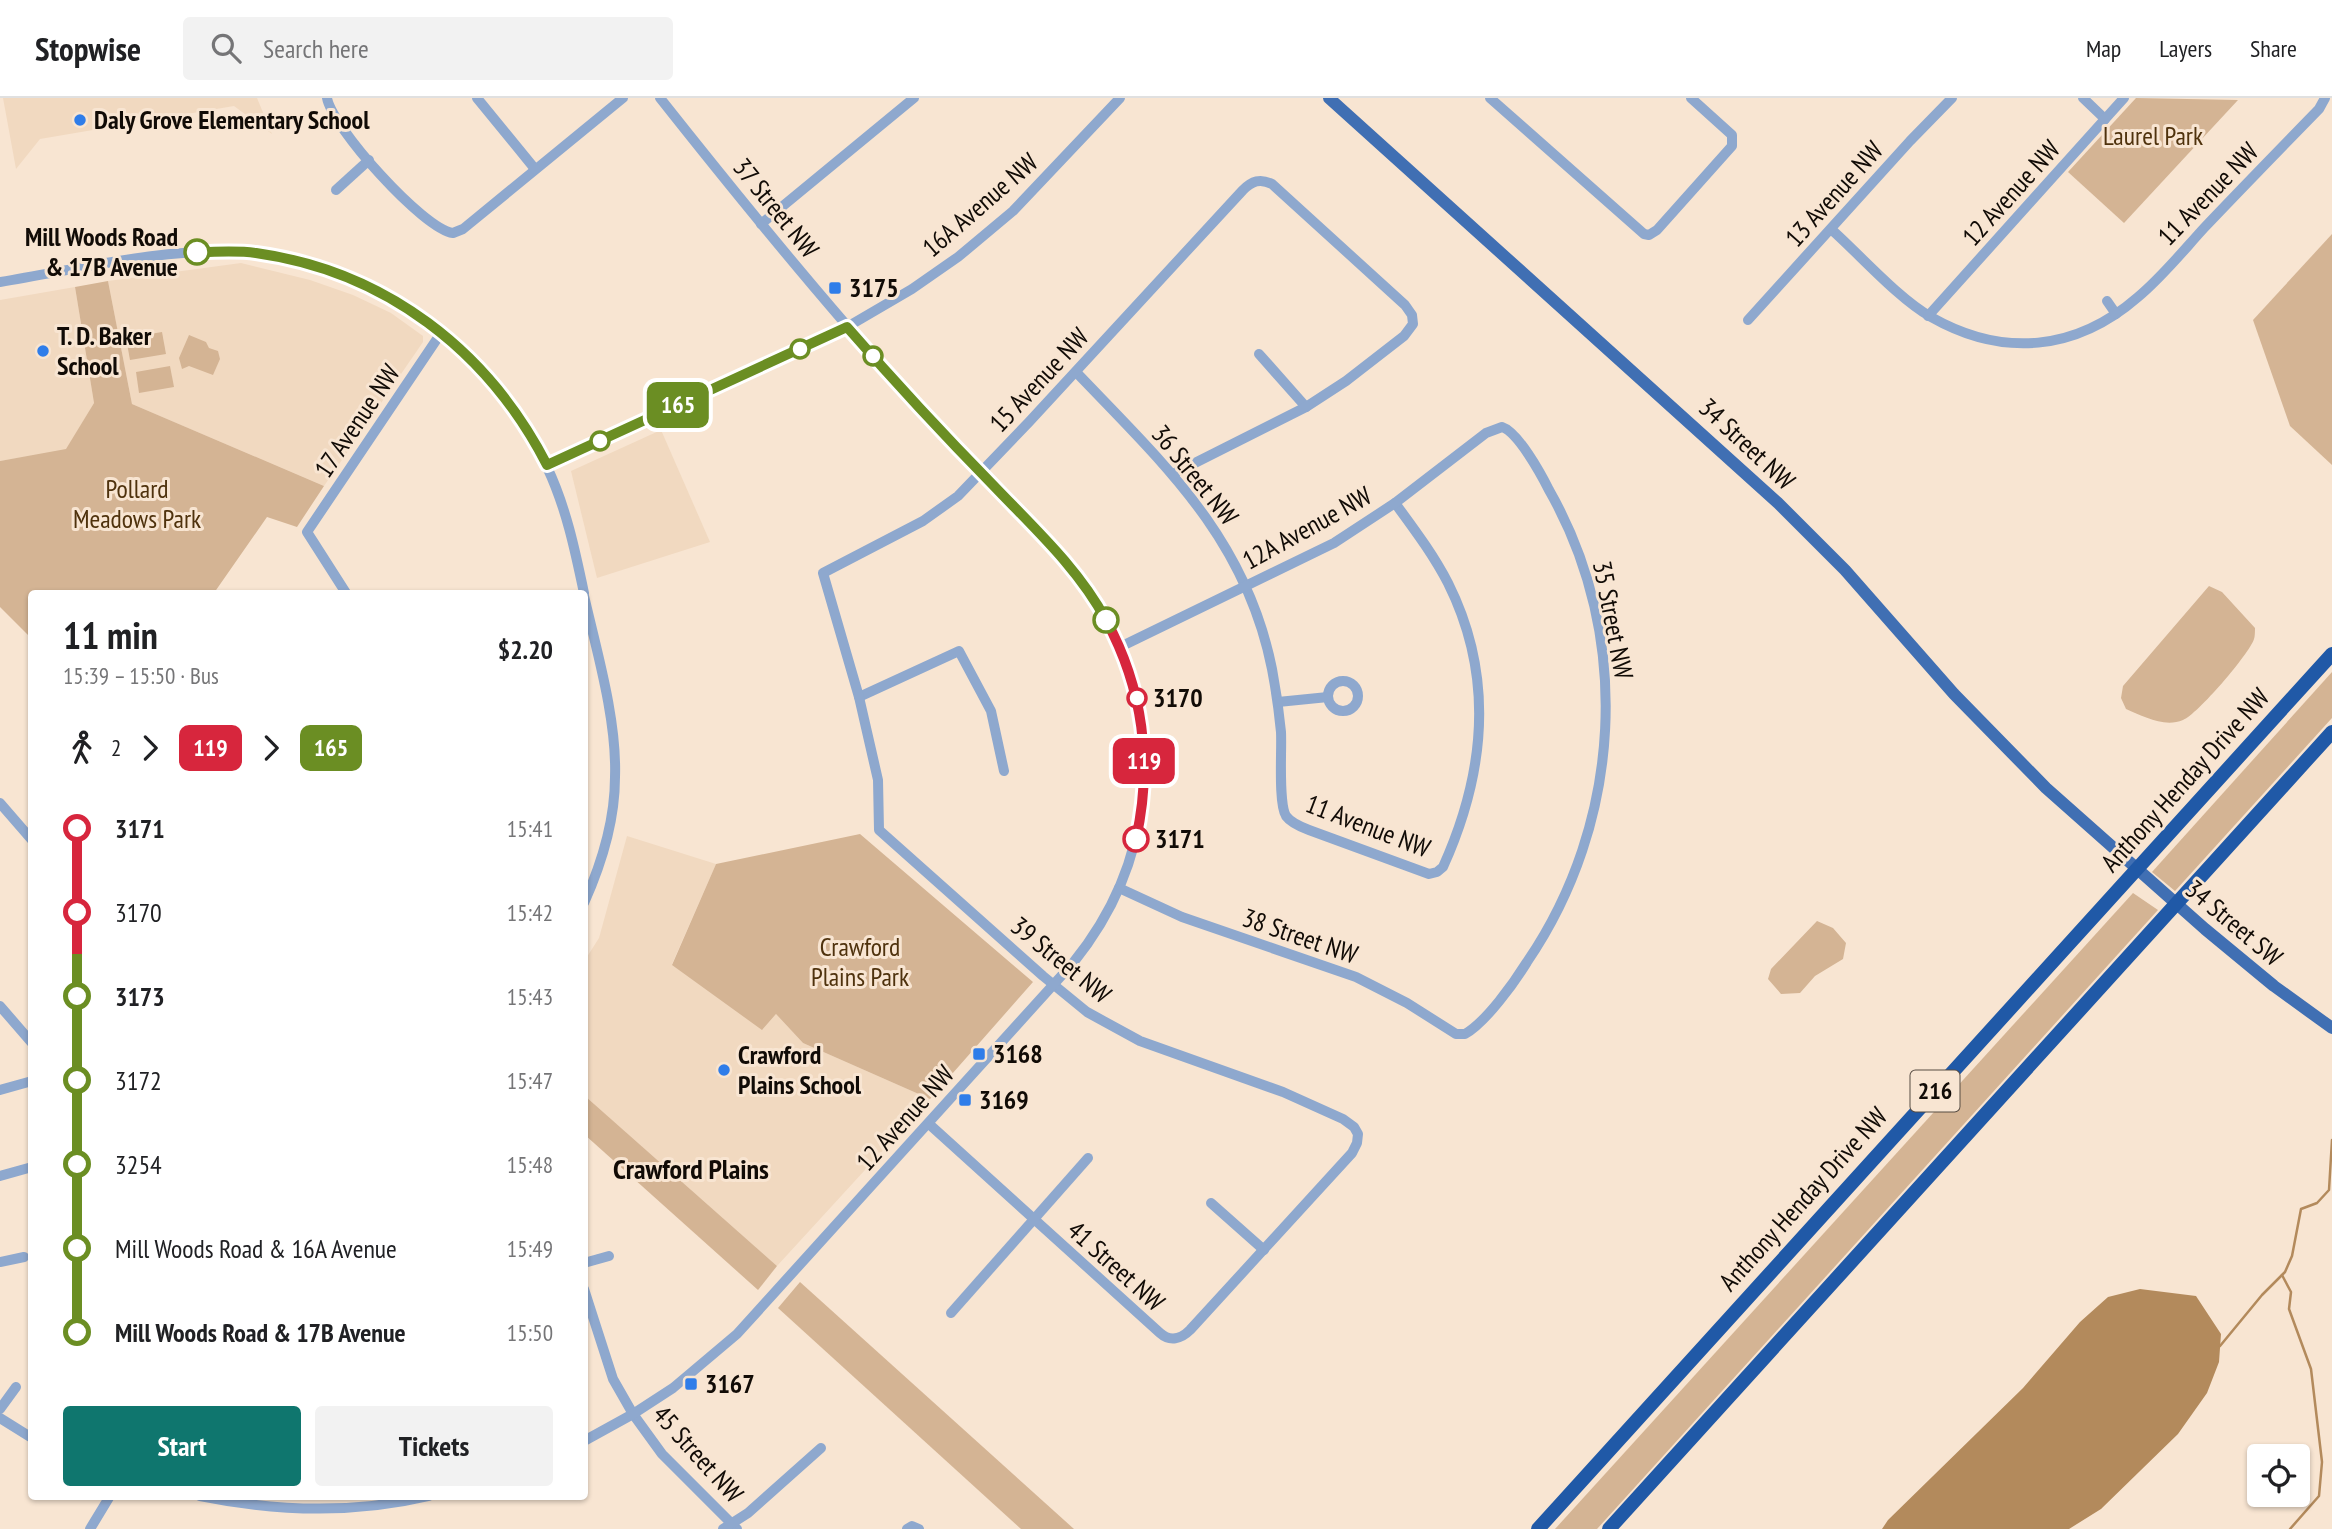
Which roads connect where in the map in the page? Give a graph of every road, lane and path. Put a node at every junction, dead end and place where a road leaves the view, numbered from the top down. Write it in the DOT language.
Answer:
graph roads {
  1 [pos="327,98"];
  2 [pos="477,98"];
  3 [pos="623,98"];
  4 [pos="660,98"];
  5 [pos="914,98"];
  6 [pos="1120,98"];
  7 [pos="1329,98"];
  8 [pos="1490,98"];
  9 [pos="1691,98"];
  10 [pos="1952,98"];
  11 [pos="2083,98"];
  12 [pos="2124,98"];
  13 [pos="2325,98"];
  14 [pos="2105,119"];
  15 [pos="369,160"];
  16 [pos="535,169"];
  17 [pos="336,190"];
  18 [pos="761,224"];
  19 [pos="1832,230"];
  20 [pos="0,282"];
  21 [pos="2108,301"];
  22 [pos="2116,314"];
  23 [pos="1928,316"];
  24 [pos="1748,320"];
  25 [pos="847,327"];
  26 [pos="441,333"];
  27 [pos="1259,354"];
  28 [pos="1076,372"];
  29 [pos="1306,407"];
  30 [pos="1502,427"];
  31 [pos="547,465"];
  32 [pos="981,473"];
  33 [pos="1173,474"];
  34 [pos="1395,503"];
  35 [pos="823,573"];
  36 [pos="1245,587"];
  37 [pos="344,590"];
  38 [pos="583,590"];
  39 [pos="588,614"];
  40 [pos="1120,647"];
  41 [pos="2332,654"];
  42 [pos="859,697"];
  43 [pos="1328,697"];
  44 [pos="1278,702"];
  45 [pos="2332,732"];
  46 [pos="1144,747"];
  47 [pos="1004,771"];
  48 [pos="0,803"];
  49 [pos="1286,816"];
  50 [pos="28,835"];
  51 [pos="2110,846"];
  52 [pos="1119,888"];
  53 [pos="588,892"];
  54 [pos="1054,984"];
  55 [pos="0,1006"];
  56 [pos="2332,1028"];
  57 [pos="1462,1035"];
  58 [pos="28,1038"];
  59 [pos="28,1082"];
  60 [pos="0,1090"];
  61 [pos="929,1124"];
  62 [pos="1088,1158"];
  63 [pos="28,1168"];
  64 [pos="0,1177"];
  65 [pos="1211,1203"];
  66 [pos="1033,1219"];
  67 [pos="1264,1250"];
  68 [pos="610,1255"];
  69 [pos="24,1257"];
  70 [pos="0,1262"];
  71 [pos="588,1262"];
  72 [pos="588,1301"];
  73 [pos="951,1313"];
  74 [pos="16,1387"];
  75 [pos="0,1409"];
  76 [pos="633,1414"];
  77 [pos="0,1418"];
  78 [pos="28,1436"];
  79 [pos="588,1439"];
  80 [pos="821,1448"];
  81 [pos="108,1500"];
  82 [pos="220,1500"];
  83 [pos="400,1500"];
  84 [pos="731,1527"];
  85 [pos="90,1529"];
  86 [pos="907,1529"];
  87 [pos="919,1529"];
  88 [pos="1538,1529"];
  89 [pos="1609,1529"];
  1 -- 15 [label="street"];
  2 -- 16 [label="street"];
  3 -- 16 [label="street"];
  4 -- 18 [label="street, 37 Street NW"];
  5 -- 18 [label="street"];
  6 -- 25 [label="street, 16A Avenue NW"];
  7 -- 51 [label="main road, 34 Street NW"];
  8 -- 9 [label="street"];
  10 -- 19 [label="street, 13 Avenue NW"];
  11 -- 14 [label="street"];
  12 -- 14 [label="street, 12 Avenue NW"];
  13 -- 22 [label="street, 11 Avenue NW"];
  14 -- 23 [label="street, 12 Avenue NW"];
  15 -- 16 [label="street"];
  15 -- 17 [label="street"];
  18 -- 25 [label="street, 37 Street NW"];
  19 -- 23 [label="street, 11 Avenue NW"];
  19 -- 24 [label="street, 13 Avenue NW"];
  20 -- 26 [label="street"];
  21 -- 22 [label="street"];
  22 -- 23 [label="street, 11 Avenue NW"];
  25 -- 31 [label="street, 16A Avenue NW"];
  25 -- 32 [label="street, 37 Street NW"];
  26 -- 31 [label="street"];
  26 -- 37 [label="street, 17 Avenue NW"];
  27 -- 29 [label="street"];
  28 -- 29 [label="street, 15 Avenue NW"];
  28 -- 32 [label="street, 15 Avenue NW"];
  28 -- 33 [label="street, 36 Street NW"];
  29 -- 33 [label="street"];
  30 -- 34 [label="street, 12A Avenue NW"];
  30 -- 57 [label="street, 35 Street NW"];
  31 -- 38 [label="street"];
  32 -- 35 [label="street, 15 Avenue NW"];
  32 -- 40 [label="street, 37 Street NW"];
  33 -- 36 [label="street, 36 Street NW"];
  34 -- 36 [label="street, 12A Avenue NW"];
  34 -- 49 [label="street, 11 Avenue NW"];
  35 -- 42 [label="street, 39 Street NW"];
  36 -- 40 [label="street, 12A Avenue NW"];
  36 -- 44 [label="street, 36 Street NW"];
  39 -- 53 [label="street"];
  40 -- 46 [label="street, 37 Street NW"];
  41 -- 88 [label="highway, Anthony Henday Drive NW / 216"];
  42 -- 47 [label="street"];
  42 -- 54 [label="street, 39 Street NW"];
  43 -- 44 [label="street"];
  44 -- 49 [label="street, 36 Street NW"];
  45 -- 89 [label="highway, 216"];
  46 -- 52 [label="street, 12 Avenue NW"];
  48 -- 50 [label="street"];
  51 -- 56 [label="main road, 34 Street SW"];
  52 -- 54 [label="street, 12 Avenue NW"];
  52 -- 57 [label="street, 38 Street NW"];
  54 -- 61 [label="street, 12 Avenue NW"];
  54 -- 67 [label="street, 39 Street NW"];
  55 -- 58 [label="street"];
  59 -- 60 [label="street"];
  61 -- 66 [label="street, 41 Street NW"];
  61 -- 76 [label="street, 12 Avenue NW"];
  62 -- 66 [label="street, 41 Street NW"];
  63 -- 64 [label="street"];
  65 -- 67 [label="street"];
  66 -- 67 [label="street, 41 Street NW"];
  66 -- 73 [label="street, 41 Street NW"];
  68 -- 71 [label="street"];
  69 -- 70 [label="street"];
  72 -- 76 [label="street, 45 Street NW"];
  74 -- 75 [label="street"];
  76 -- 79 [label="street, 12 Avenue NW"];
  76 -- 84 [label="street, 45 Street NW"];
  77 -- 78 [label="street"];
  80 -- 84 [label="street"];
  81 -- 85 [label="street"];
  82 -- 83 [label="street"];
  86 -- 87 [label="street"];
}
